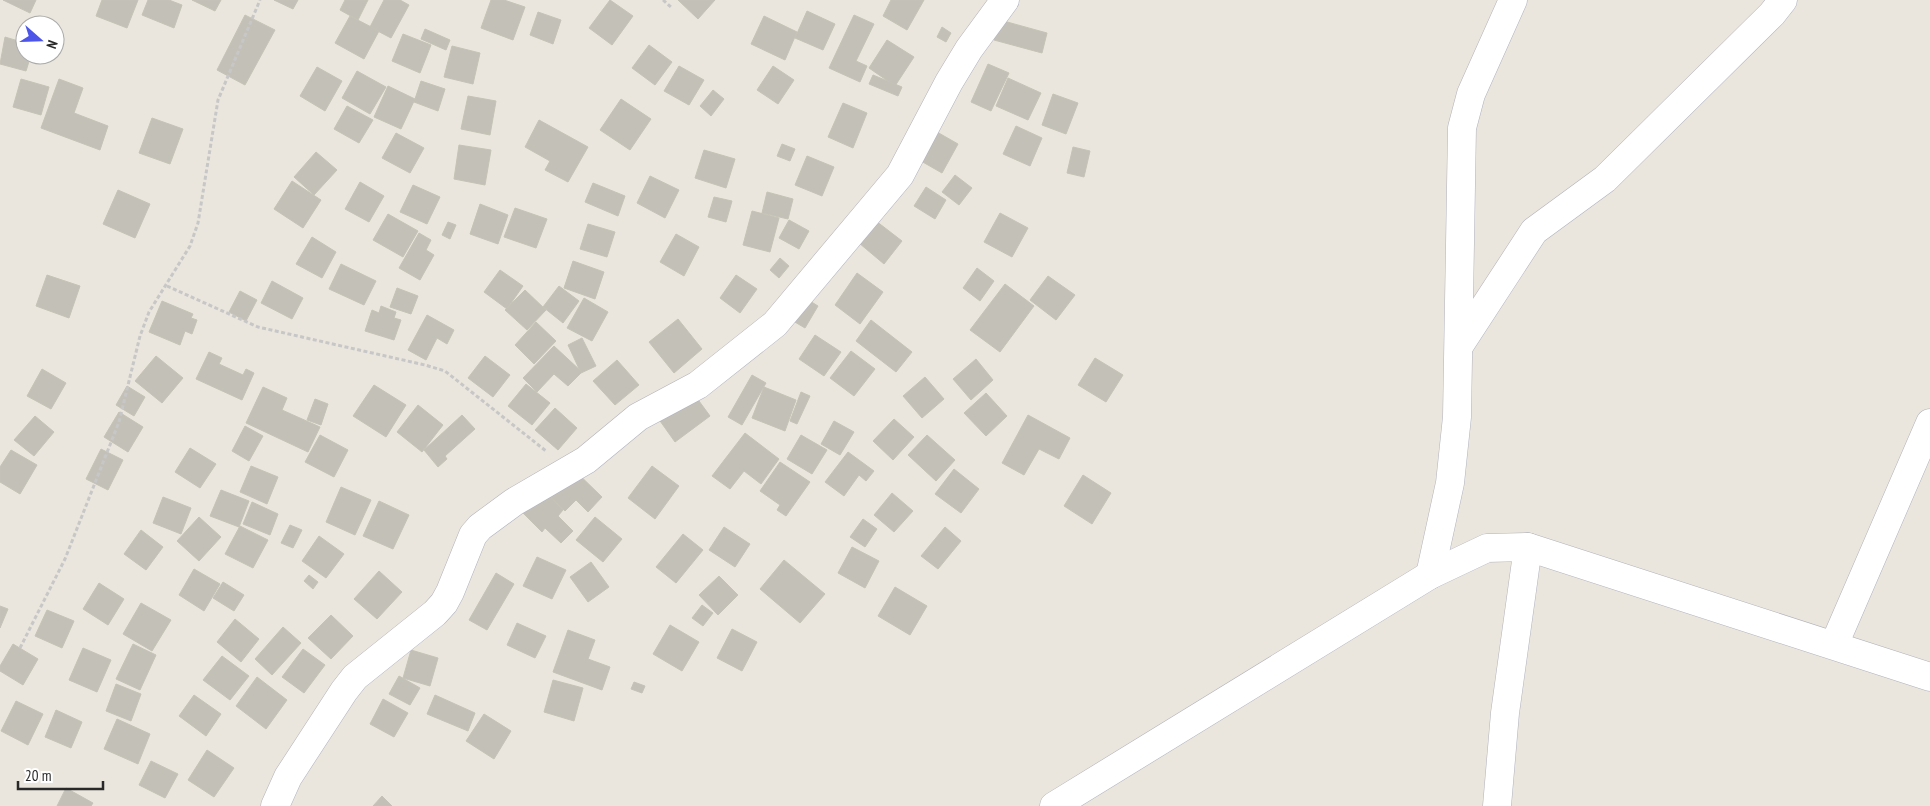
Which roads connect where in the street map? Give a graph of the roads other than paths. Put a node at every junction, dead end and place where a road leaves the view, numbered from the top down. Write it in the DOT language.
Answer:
graph roads {
  1 [pos="1005,0"];
  2 [pos="1513,0"];
  3 [pos="1783,0"];
  4 [pos="1459,346"];
  5 [pos="1930,423"];
  6 [pos="1528,547"];
  7 [pos="1430,575"];
  8 [pos="1834,645"];
  9 [pos="1930,678"];
  10 [pos="275,806"];
  11 [pos="1054,806"];
  12 [pos="1497,806"];
  1 -- 10 [label="street"];
  2 -- 4 [label="street"];
  3 -- 4 [label="street"];
  4 -- 7 [label="street"];
  5 -- 8 [label="street"];
  6 -- 7 [label="street"];
  6 -- 8 [label="street"];
  6 -- 12 [label="street"];
  7 -- 11 [label="street"];
  8 -- 9 [label="street"];
}
